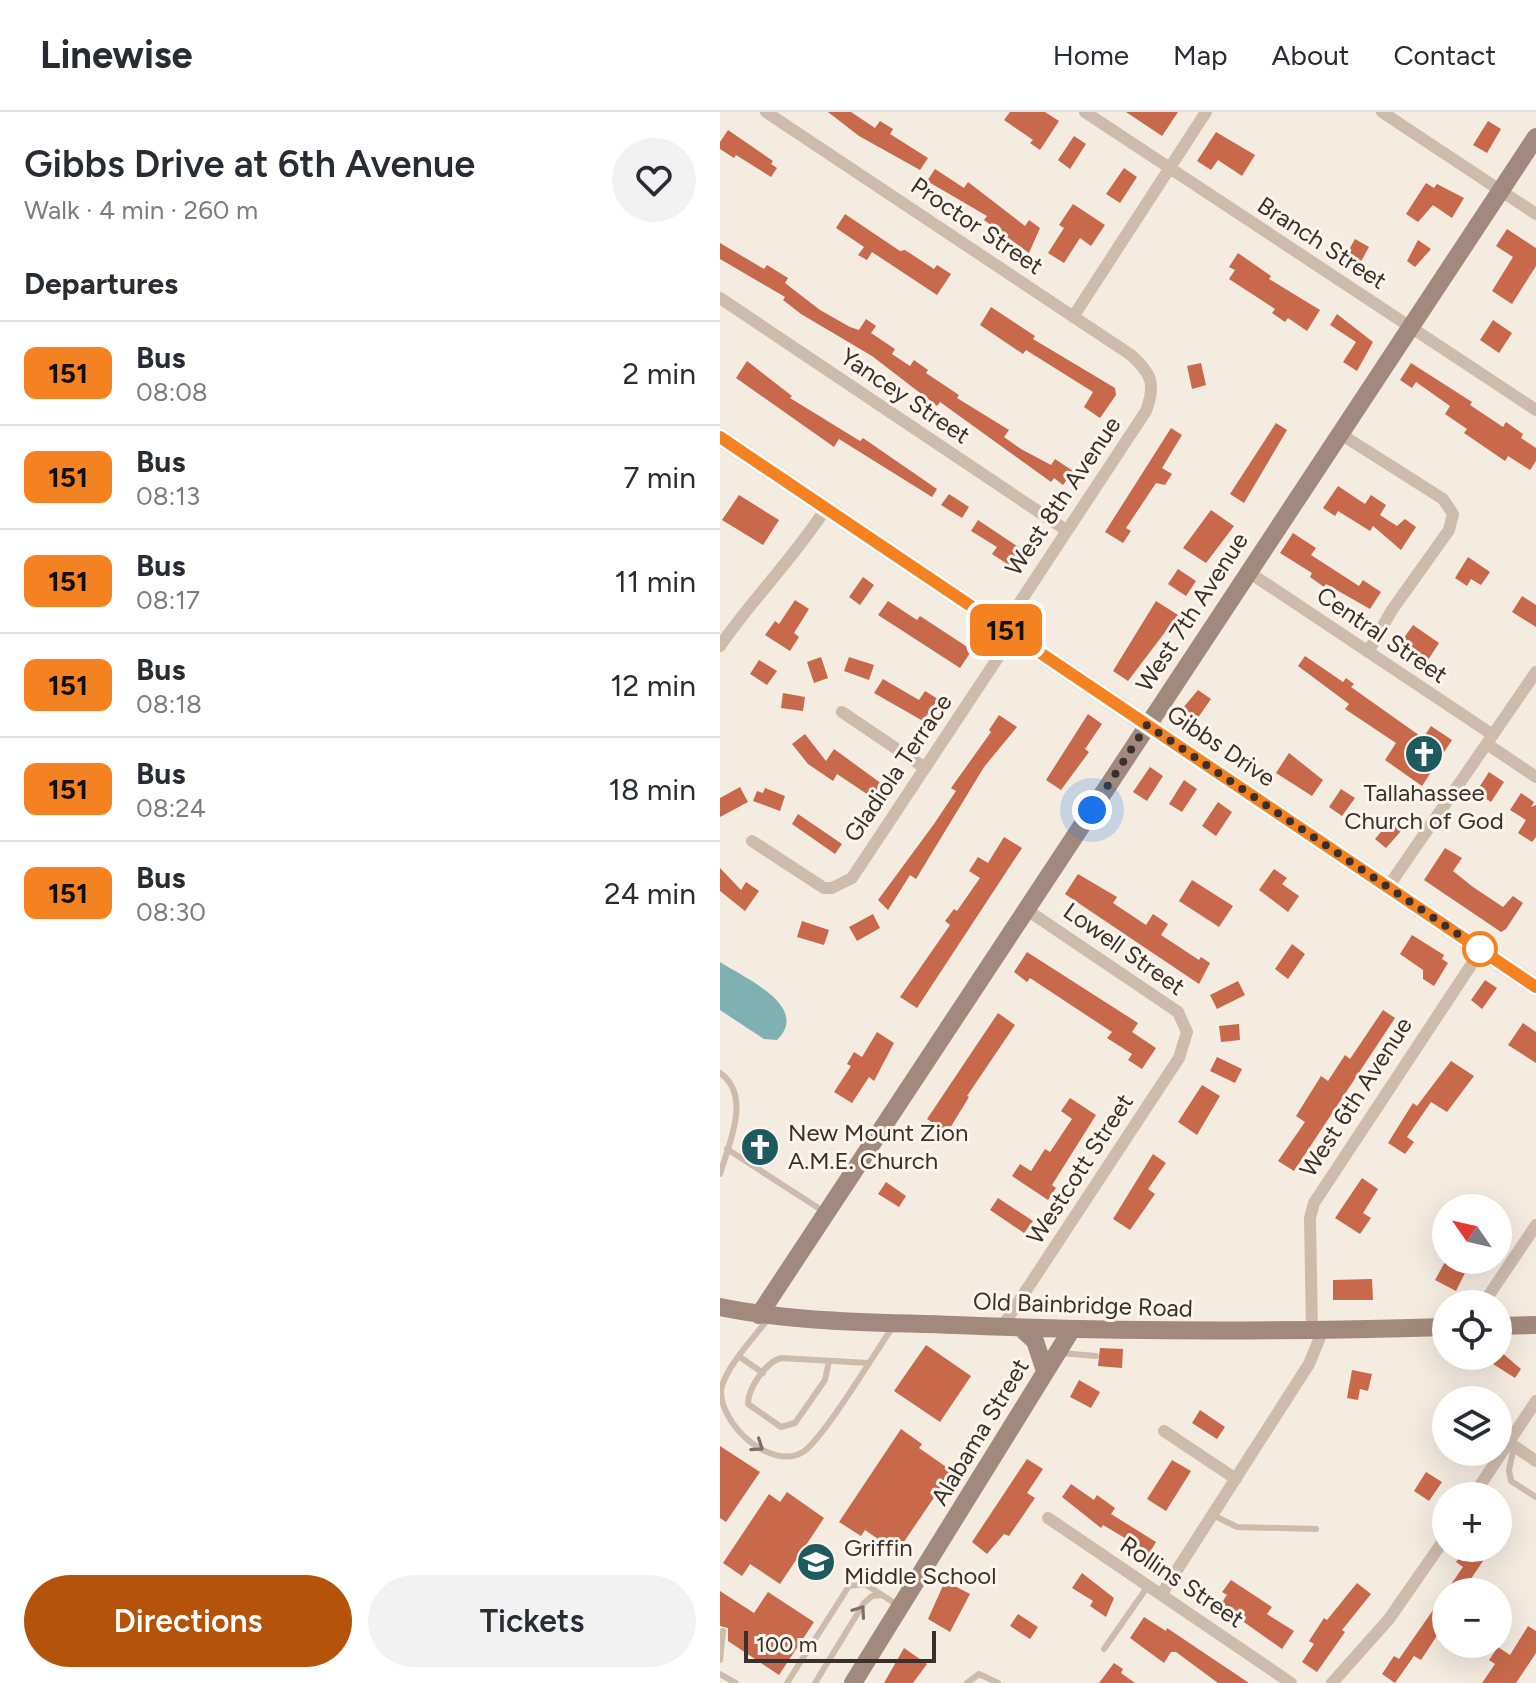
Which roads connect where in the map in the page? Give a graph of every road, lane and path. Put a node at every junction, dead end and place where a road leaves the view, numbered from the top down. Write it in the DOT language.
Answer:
graph roads {
  1 [pos="766,112"];
  2 [pos="1085,112"];
  3 [pos="1206,112"];
  4 [pos="1382,112"];
  5 [pos="1536,137"];
  6 [pos="1169,168"];
  7 [pos="1501,191"];
  8 [pos="1536,214"];
  9 [pos="720,298"];
  10 [pos="1073,317"];
  11 [pos="1410,327"];
  12 [pos="1154,386"];
  13 [pos="1536,410"];
  14 [pos="1339,433"];
  15 [pos="720,437"];
  16 [pos="826,508"];
  17 [pos="1066,530"];
  18 [pos="1247,571"];
  19 [pos="1008,631"];
  20 [pos="720,646"];
  21 [pos="1368,652"];
  22 [pos="1536,672"];
  23 [pos="842,712"];
  24 [pos="1147,725"];
  25 [pos="1490,740"];
  26 [pos="925,768"];
  27 [pos="1536,777"];
  28 [pos="752,841"];
  29 [pos="1388,887"];
  30 [pos="1027,910"];
  31 [pos="1481,950"];
  32 [pos="1536,987"];
  33 [pos="1187,1032"];
  34 [pos="720,1073"];
  35 [pos="727,1149"];
  36 [pos="720,1174"];
  37 [pos="826,1213"];
  38 [pos="1536,1225"];
  39 [pos="1492,1290"];
  40 [pos="720,1307"];
  41 [pos="764,1315"];
  42 [pos="896,1323"];
  43 [pos="1536,1325"];
  44 [pos="1512,1326"];
  45 [pos="1011,1327"];
  46 [pos="1432,1327"];
  47 [pos="1072,1329"];
  48 [pos="1318,1331"];
  49 [pos="1057,1353"];
  50 [pos="1096,1356"];
  51 [pos="740,1357"];
  52 [pos="829,1361"];
  53 [pos="868,1363"];
  54 [pos="1045,1371"];
  55 [pos="763,1373"];
  56 [pos="1536,1401"];
  57 [pos="1164,1431"];
  58 [pos="1512,1442"];
  59 [pos="1512,1445"];
  60 [pos="1536,1461"];
  61 [pos="1509,1466"];
  62 [pos="1236,1479"];
  63 [pos="1536,1497"];
  64 [pos="1213,1515"];
  65 [pos="1048,1518"];
  66 [pos="1316,1529"];
  67 [pos="1432,1557"];
  68 [pos="1148,1586"];
  69 [pos="882,1595"];
  70 [pos="1161,1595"];
  71 [pos="900,1607"];
  72 [pos="723,1631"];
  73 [pos="1104,1649"];
  74 [pos="720,1660"];
  75 [pos="720,1674"];
  76 [pos="736,1683"];
  77 [pos="787,1683"];
  78 [pos="815,1683"];
  79 [pos="853,1683"];
  80 [pos="967,1683"];
  81 [pos="998,1683"];
  82 [pos="1291,1683"];
  83 [pos="1332,1683"];
  1 -- 10 [label="street, Proctor Street"];
  2 -- 6 [label="street, Branch Street"];
  3 -- 6 [label="street"];
  4 -- 7 [label="street"];
  5 -- 7 [label="street, West 7th Avenue"];
  6 -- 10 [label="street"];
  6 -- 11 [label="street, Branch Street"];
  7 -- 8 [label="street"];
  7 -- 11 [label="street, West 7th Avenue"];
  9 -- 17 [label="street, Yancey Street"];
  10 -- 12 [label="street, Proctor Street"];
  11 -- 13 [label="street, Branch Street"];
  11 -- 14 [label="street, West 7th Avenue"];
  12 -- 17 [label="street, West 8th Avenue"];
  14 -- 18 [label="street, West 7th Avenue"];
  14 -- 21 [label="street"];
  15 -- 16 [label="street, Gibbs Drive"];
  16 -- 19 [label="street, Gibbs Drive"];
  16 -- 20 [label="street"];
  17 -- 19 [label="street, West 8th Avenue"];
  18 -- 21 [label="street, Central Street"];
  18 -- 24 [label="street, West 7th Avenue"];
  19 -- 24 [label="street, Gibbs Drive"];
  19 -- 26 [label="street, Gladiola Terrace"];
  21 -- 25 [label="street, Central Street"];
  22 -- 25 [label="street"];
  23 -- 26 [label="street"];
  24 -- 29 [label="street, Gibbs Drive"];
  24 -- 30 [label="street, West 7th Avenue"];
  25 -- 27 [label="street, Central Street"];
  25 -- 29 [label="street"];
  26 -- 28 [label="street, Gladiola Terrace"];
  29 -- 31 [label="street, Gibbs Drive"];
  30 -- 33 [label="street, Lowell Street"];
  30 -- 37 [label="street, West 7th Avenue"];
  31 -- 32 [label="street, Gibbs Drive"];
  31 -- 48 [label="street, West 6th Avenue"];
  33 -- 45 [label="street, Westcott Street"];
  34 -- 35 [label="lane"];
  35 -- 36 [label="lane"];
  35 -- 37 [label="lane"];
  37 -- 41 [label="street, West 7th Avenue"];
  38 -- 39 [label="street"];
  40 -- 41 [label="street, Old Bainbridge Road"];
  41 -- 42 [label="street, Old Bainbridge Road"];
  41 -- 51 [label="lane"];
  42 -- 45 [label="street, Old Bainbridge Road"];
  42 -- 53 [label="lane"];
  43 -- 44 [label="street"];
  45 -- 47 [label="street, Old Bainbridge Road"];
  45 -- 54 [label="street"];
  46 -- 48 [label="street, Old Bainbridge Road"];
  47 -- 48 [label="street, Old Bainbridge Road"];
  47 -- 49 [label="street, Alabama Street"];
  48 -- 62 [label="street, West 6th Avenue"];
  49 -- 50 [label="lane"];
  49 -- 54 [label="street, Alabama Street"];
  51 -- 53 [label="lane, one-way"];
  51 -- 55 [label="lane"];
  52 -- 53 [label="lane"];
  52 -- 55 [label="lane"];
  52 -- 55 [label="lane"];
  54 -- 71 [label="street, Alabama Street"];
  56 -- 58 [label="street"];
  57 -- 62 [label="street"];
  59 -- 60 [label="street"];
  61 -- 63 [label="lane"];
  62 -- 64 [label="street, West 6th Avenue"];
  64 -- 66 [label="lane"];
  64 -- 70 [label="street, West 6th Avenue"];
  65 -- 68 [label="street, Rollins Street"];
  67 -- 83 [label="street"];
  68 -- 70 [label="street, Rollins Street"];
  68 -- 73 [label="lane"];
  69 -- 71 [label="lane"];
  69 -- 77 [label="lane"];
  78 -- 69 [label="lane, one-way"];
  70 -- 82 [label="street, Rollins Street"];
  71 -- 79 [label="street, Alabama Street"];
  72 -- 74 [label="lane"];
  75 -- 76 [label="lane"];
  80 -- 81 [label="lane"];
}
